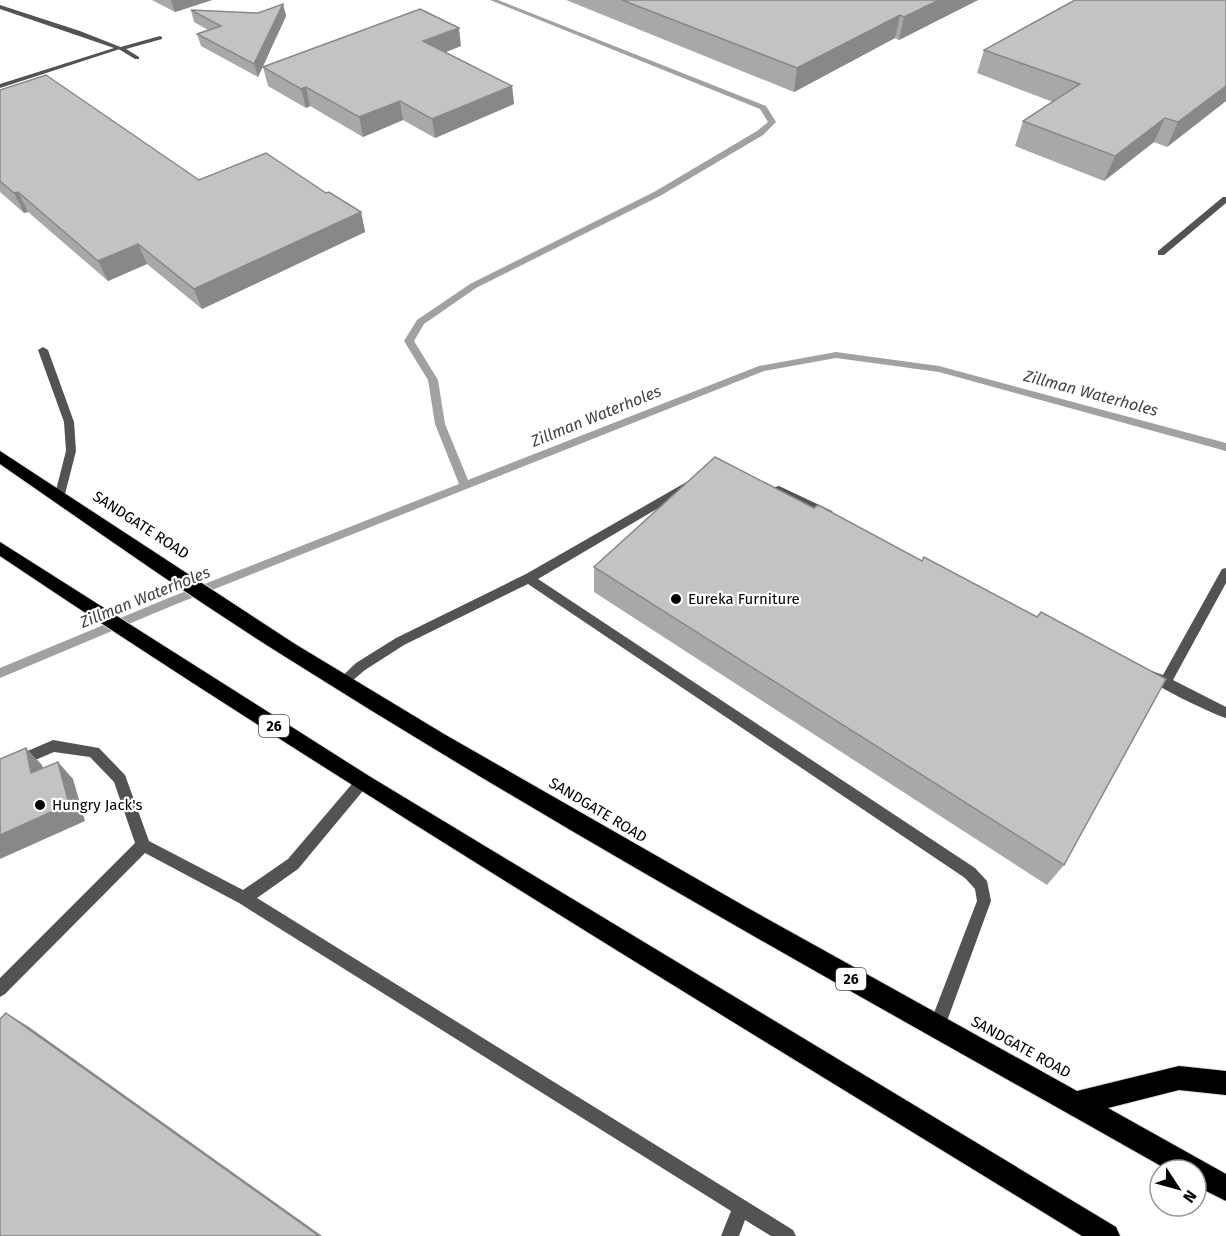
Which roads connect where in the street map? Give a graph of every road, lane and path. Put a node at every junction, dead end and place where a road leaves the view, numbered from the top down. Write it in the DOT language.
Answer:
graph roads {
  1 [pos="0,7"];
  2 [pos="159,38"];
  3 [pos="120,48"];
  4 [pos="137,58"];
  5 [pos="0,86"];
  6 [pos="1226,199"];
  7 [pos="1161,252"];
  8 [pos="43,350"];
  9 [pos="0,456"];
  10 [pos="698,479"];
  11 [pos="771,486"];
  12 [pos="59,498"];
  13 [pos="835,518"];
  14 [pos="0,548"];
  15 [pos="1226,572"];
  16 [pos="528,578"];
  17 [pos="1144,672"];
  18 [pos="342,681"];
  19 [pos="1165,683"];
  20 [pos="1226,713"];
  21 [pos="0,769"];
  22 [pos="362,782"];
  23 [pos="143,845"];
  24 [pos="244,898"];
  25 [pos="0,989"];
  26 [pos="937,1026"];
  27 [pos="1226,1083"];
  28 [pos="1077,1104"];
  29 [pos="1172,1158"];
  30 [pos="1208,1178"];
  31 [pos="1226,1188"];
  32 [pos="741,1209"];
  33 [pos="730,1236"];
  34 [pos="787,1236"];
  35 [pos="1107,1236"];
  1 -- 3 [label="street"];
  2 -- 3 [label="street"];
  3 -- 4 [label="street"];
  3 -- 5 [label="street"];
  6 -- 7 [label="street"];
  8 -- 12 [label="street"];
  9 -- 12 [label="highway, SANDGATE ROAD / 26"];
  10 -- 16 [label="street"];
  11 -- 13 [label="street"];
  12 -- 18 [label="highway, SANDGATE ROAD / 26"];
  14 -- 22 [label="highway, 26"];
  15 -- 19 [label="street"];
  16 -- 18 [label="street"];
  16 -- 26 [label="street"];
  17 -- 19 [label="street"];
  18 -- 26 [label="highway, SANDGATE ROAD / 26"];
  19 -- 20 [label="street"];
  21 -- 23 [label="street"];
  22 -- 24 [label="street"];
  22 -- 35 [label="highway, 26"];
  23 -- 24 [label="street"];
  23 -- 25 [label="street"];
  24 -- 32 [label="street"];
  26 -- 28 [label="highway, SANDGATE ROAD / 26"];
  27 -- 28 [label="highway"];
  28 -- 29 [label="highway, SANDGATE ROAD / 26"];
  30 -- 31 [label="highway, SANDGATE ROAD / 26"];
  32 -- 33 [label="street"];
  32 -- 34 [label="street"];
}
